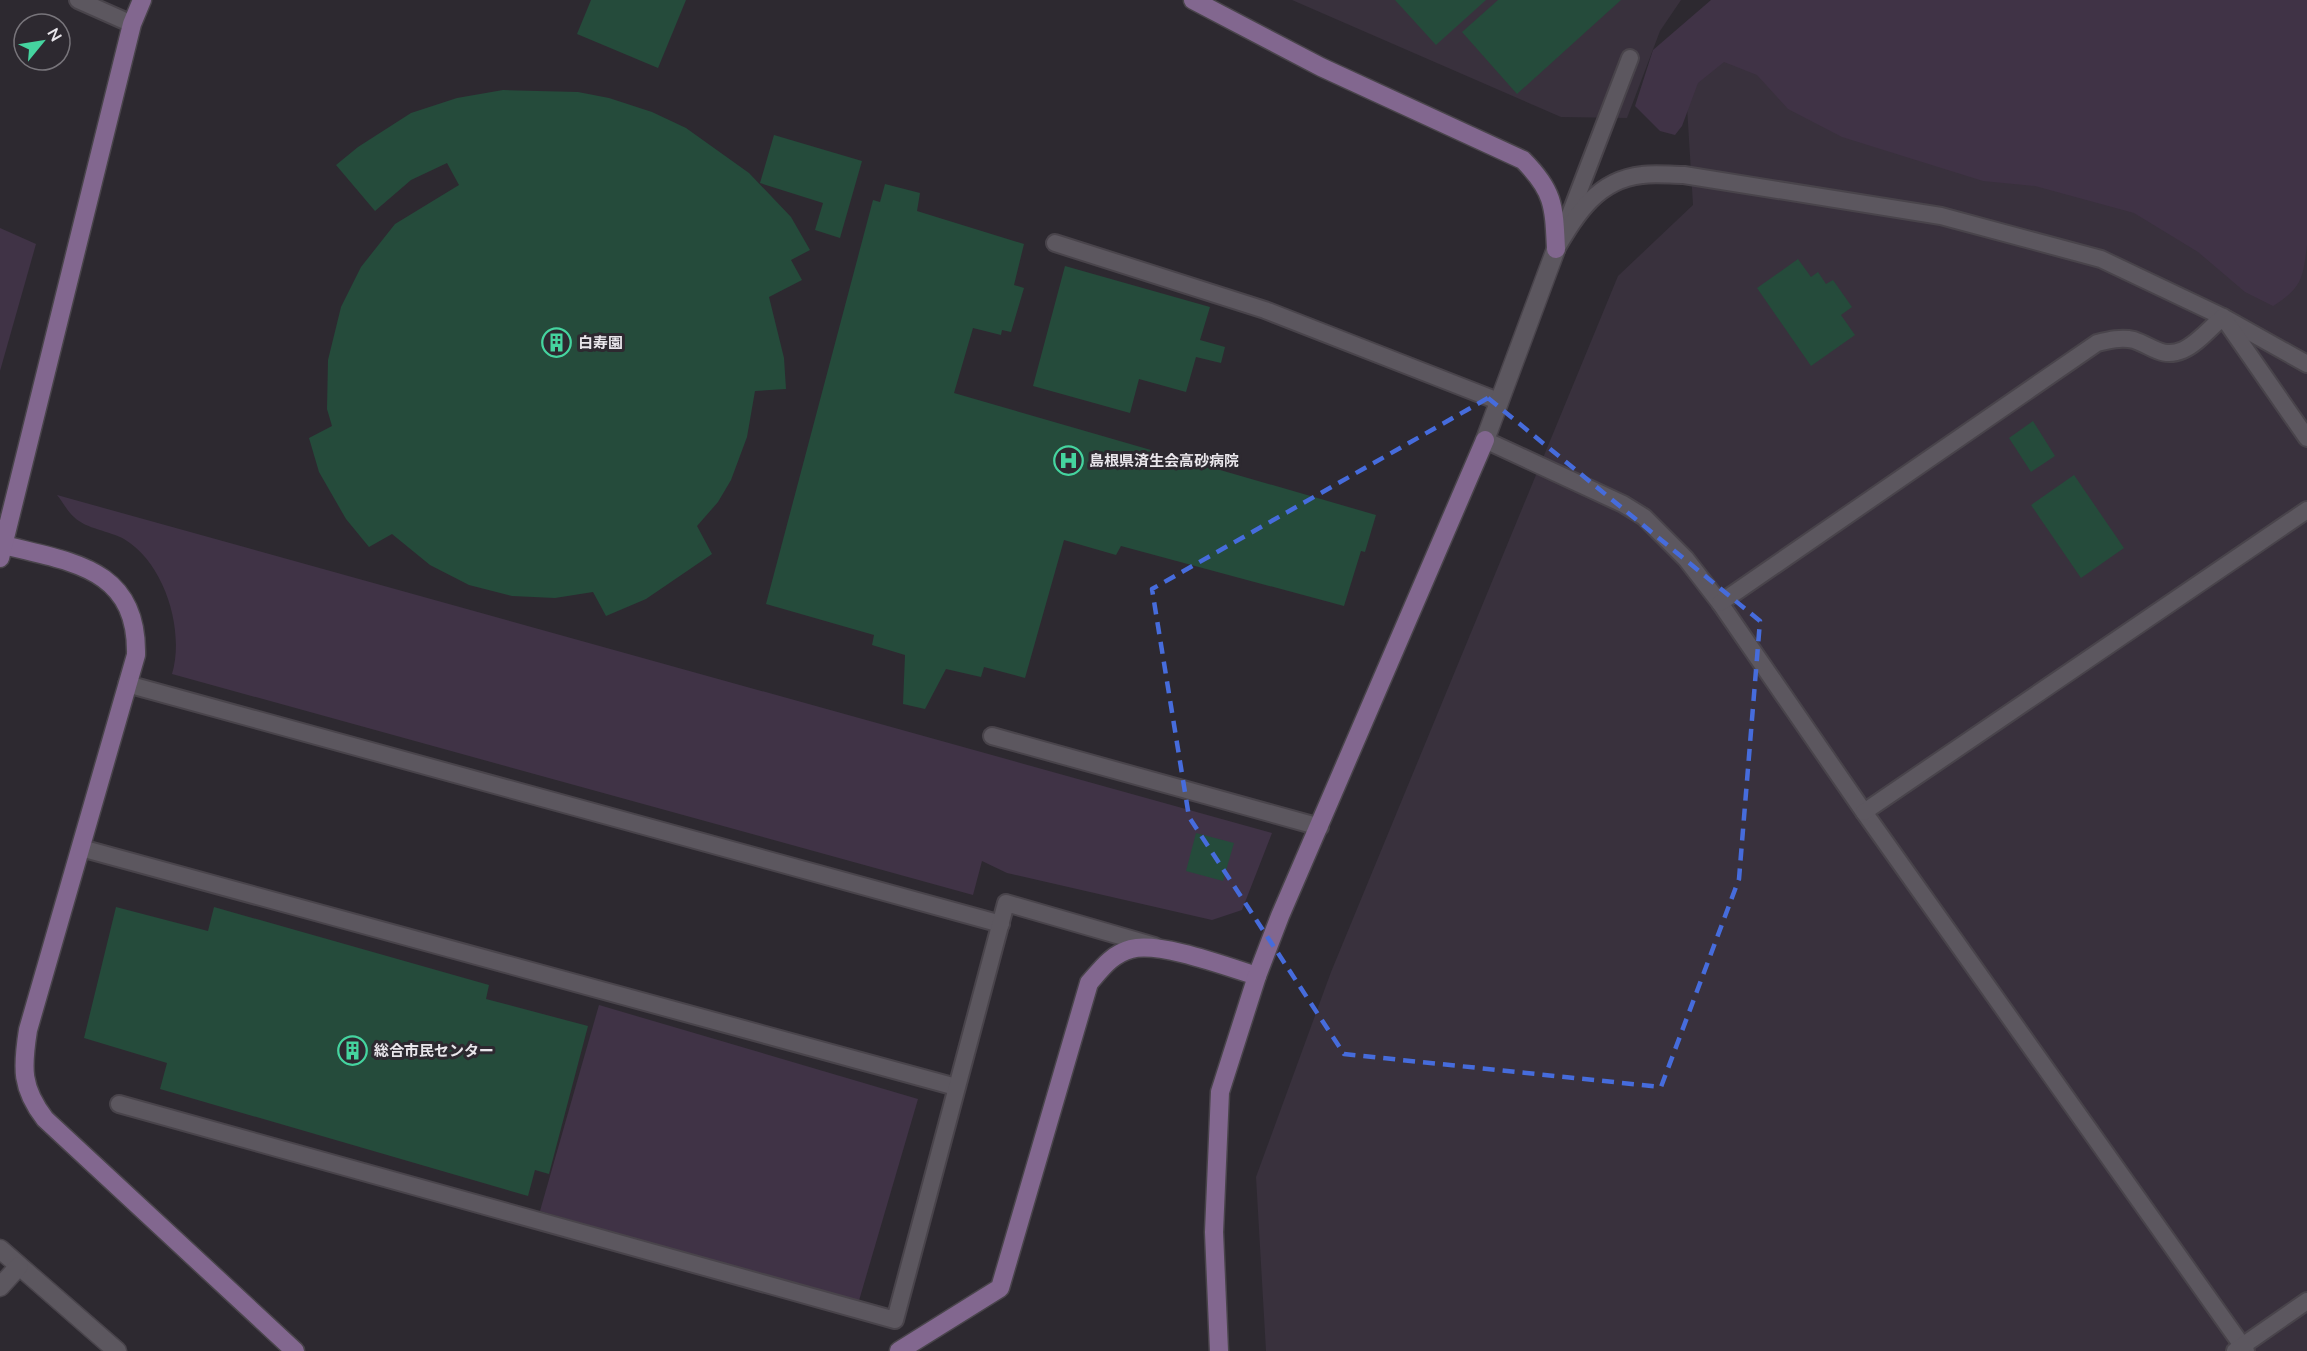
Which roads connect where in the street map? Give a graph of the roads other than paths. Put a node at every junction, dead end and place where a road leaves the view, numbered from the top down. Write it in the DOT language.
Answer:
graph roads {
  1 [pos="78,0"];
  2 [pos="142,0"];
  3 [pos="1193,0"];
  4 [pos="132,24"];
  5 [pos="1630,58"];
  6 [pos="1055,243"];
  7 [pos="1556,249"];
  8 [pos="2223,317"];
  9 [pos="2307,364"];
  10 [pos="1498,401"];
  11 [pos="2307,438"];
  12 [pos="1485,440"];
  13 [pos="2307,510"];
  14 [pos="1,549"];
  15 [pos="1720,603"];
  16 [pos="127,684"];
  17 [pos="992,736"];
  18 [pos="1864,812"];
  19 [pos="1320,827"];
  20 [pos="81,848"];
  21 [pos="1001,924"];
  22 [pos="1171,951"];
  23 [pos="1257,976"];
  24 [pos="956,1087"];
  25 [pos="119,1104"];
  26 [pos="0,1249"];
  27 [pos="19,1266"];
  28 [pos="0,1287"];
  29 [pos="2307,1300"];
  30 [pos="2241,1349"];
  31 [pos="117,1351"];
  32 [pos="295,1351"];
  33 [pos="899,1351"];
  34 [pos="1219,1351"];
  1 -- 4 [label="lane"];
  2 -- 4 [label="street"];
  3 -- 7 [label="street"];
  4 -- 14 [label="street"];
  5 -- 7 [label="lane"];
  6 -- 10 [label="lane"];
  7 -- 8 [label="lane"];
  7 -- 10 [label="street"];
  8 -- 9 [label="lane"];
  8 -- 11 [label="lane"];
  8 -- 15 [label="lane"];
  10 -- 12 [label="street"];
  12 -- 15 [label="lane"];
  12 -- 19 [label="street"];
  13 -- 18 [label="lane"];
  14 -- 16 [label="street"];
  15 -- 18 [label="lane"];
  16 -- 20 [label="street"];
  16 -- 21 [label="lane"];
  17 -- 19 [label="lane"];
  18 -- 30 [label="lane"];
  19 -- 23 [label="street"];
  20 -- 24 [label="lane"];
  20 -- 32 [label="street"];
  21 -- 22 [label="lane"];
  21 -- 24 [label="lane"];
  22 -- 23 [label="street"];
  22 -- 33 [label="street"];
  23 -- 34 [label="street"];
  24 -- 25 [label="lane"];
  26 -- 27 [label="street"];
  27 -- 28 [label="street"];
  27 -- 31 [label="street"];
  29 -- 30 [label="lane"];
}
